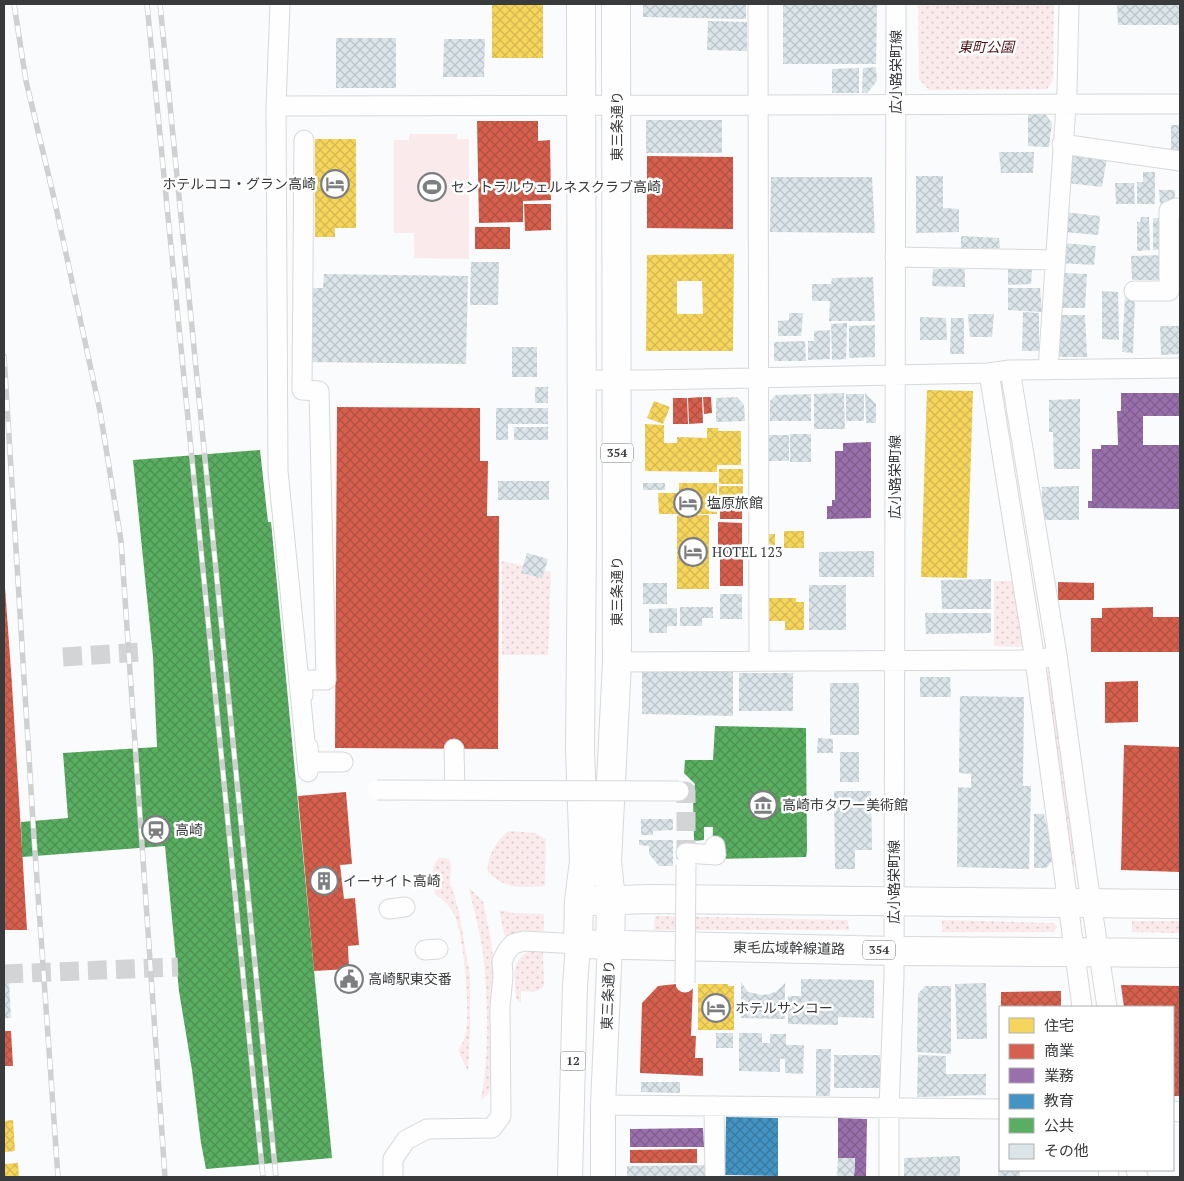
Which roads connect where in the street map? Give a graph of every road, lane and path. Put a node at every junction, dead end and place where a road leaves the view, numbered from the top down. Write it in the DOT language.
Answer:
graph roads {
  1 [pos="280,4"];
  2 [pos="580,4"];
  3 [pos="616,4"];
  4 [pos="758,4"];
  5 [pos="896,4"];
  6 [pos="1069,4"];
  7 [pos="1180,104"];
  8 [pos="617,105"];
  9 [pos="1066,105"];
  10 [pos="276,106"];
  11 [pos="580,106"];
  12 [pos="759,106"];
  13 [pos="896,106"];
  14 [pos="304,140"];
  15 [pos="1062,144"];
  16 [pos="1180,160"];
  17 [pos="1180,208"];
  18 [pos="895,257"];
  19 [pos="1054,260"];
  20 [pos="1134,291"];
  21 [pos="1180,368"];
  22 [pos="1010,370"];
  23 [pos="1048,370"];
  24 [pos="988,373"];
  25 [pos="895,376"];
  26 [pos="758,378"];
  27 [pos="581,380"];
  28 [pos="617,380"];
  29 [pos="1058,655"];
  30 [pos="759,660"];
  31 [pos="1035,660"];
  32 [pos="896,661"];
  33 [pos="618,662"];
  34 [pos="454,749"];
  35 [pos="343,762"];
  36 [pos="308,772"];
  37 [pos="377,790"];
  38 [pos="456,790"];
  39 [pos="678,790"];
  40 [pos="715,846"];
  41 [pos="579,901"];
  42 [pos="611,901"];
  43 [pos="894,901"];
  44 [pos="1080,903"];
  45 [pos="1180,904"];
  46 [pos="578,944"];
  47 [pos="610,944"];
  48 [pos="894,950"];
  49 [pos="1087,953"];
  50 [pos="1180,953"];
  51 [pos="685,983"];
  52 [pos="1082,1006"];
  53 [pos="1107,1006"];
  54 [pos="603,1104"];
  55 [pos="714,1106"];
  56 [pos="889,1108"];
  57 [pos="999,1109"];
  58 [pos="392,1177"];
  59 [pos="570,1177"];
  60 [pos="603,1177"];
  61 [pos="715,1177"];
  62 [pos="889,1177"];
  1 -- 10 [label="street"];
  2 -- 11 [label="highway, 354"];
  3 -- 8 [label="highway, 東三条通り / 354"];
  4 -- 12 [label="street"];
  5 -- 13 [label="street, 広小路栄町線"];
  6 -- 9 [label="street"];
  7 -- 9 [label="street"];
  8 -- 11 [label="street"];
  8 -- 12 [label="street"];
  8 -- 28 [label="highway, 東三条通り / 354"];
  9 -- 13 [label="street"];
  9 -- 15 [label="street"];
  10 -- 11 [label="street"];
  10 -- 36 [label="street"];
  11 -- 27 [label="highway, 354"];
  12 -- 13 [label="street"];
  12 -- 26 [label="street"];
  13 -- 18 [label="street, 広小路栄町線"];
  14 -- 35 [label="street"];
  15 -- 16 [label="street"];
  15 -- 19 [label="street"];
  17 -- 20 [label="street"];
  18 -- 19 [label="street"];
  18 -- 25 [label="street, 広小路栄町線"];
  19 -- 23 [label="street"];
  21 -- 23 [label="street"];
  22 -- 23 [label="street"];
  22 -- 24 [label="street"];
  22 -- 29 [label="street"];
  24 -- 25 [label="street"];
  24 -- 31 [label="street"];
  25 -- 26 [label="street"];
  25 -- 32 [label="street, 広小路栄町線"];
  26 -- 28 [label="street"];
  26 -- 30 [label="street"];
  27 -- 28 [label="street"];
  27 -- 41 [label="highway, 354"];
  28 -- 33 [label="highway, 東三条通り / 354"];
  29 -- 31 [label="street"];
  29 -- 44 [label="street"];
  30 -- 32 [label="street"];
  30 -- 33 [label="street"];
  31 -- 32 [label="street"];
  31 -- 44 [label="street"];
  32 -- 43 [label="street, 広小路栄町線"];
  33 -- 42 [label="highway, 東三条通り / 354"];
  34 -- 38 [label="street"];
  37 -- 38 [label="street, bridge"];
  38 -- 39 [label="street, bridge"];
  40 -- 51 [label="street, bridge"];
  41 -- 42 [label="highway"];
  41 -- 46 [label="highway, 354"];
  42 -- 43 [label="highway"];
  42 -- 47 [label="highway, 東三条通り / 354"];
  43 -- 44 [label="highway"];
  43 -- 48 [label="street, 広小路栄町線"];
  44 -- 45 [label="highway"];
  44 -- 49 [label="street"];
  46 -- 47 [label="highway, 東毛広域幹線道路 / 354"];
  46 -- 58 [label="street"];
  46 -- 59 [label="main road, 12"];
  47 -- 48 [label="highway, 東毛広域幹線道路 / 354"];
  47 -- 54 [label="main road, 東三条通り / 12"];
  48 -- 49 [label="highway, 東毛広域幹線道路 / 354"];
  48 -- 56 [label="street, 広小路栄町線"];
  49 -- 50 [label="highway, 東毛広域幹線道路 / 354"];
  49 -- 52 [label="street"];
  49 -- 53 [label="street"];
  54 -- 55 [label="street"];
  54 -- 60 [label="main road, 東三条通り / 12"];
  55 -- 56 [label="street"];
  55 -- 61 [label="street"];
  56 -- 57 [label="street"];
  56 -- 62 [label="street, 広小路栄町線"];
}
